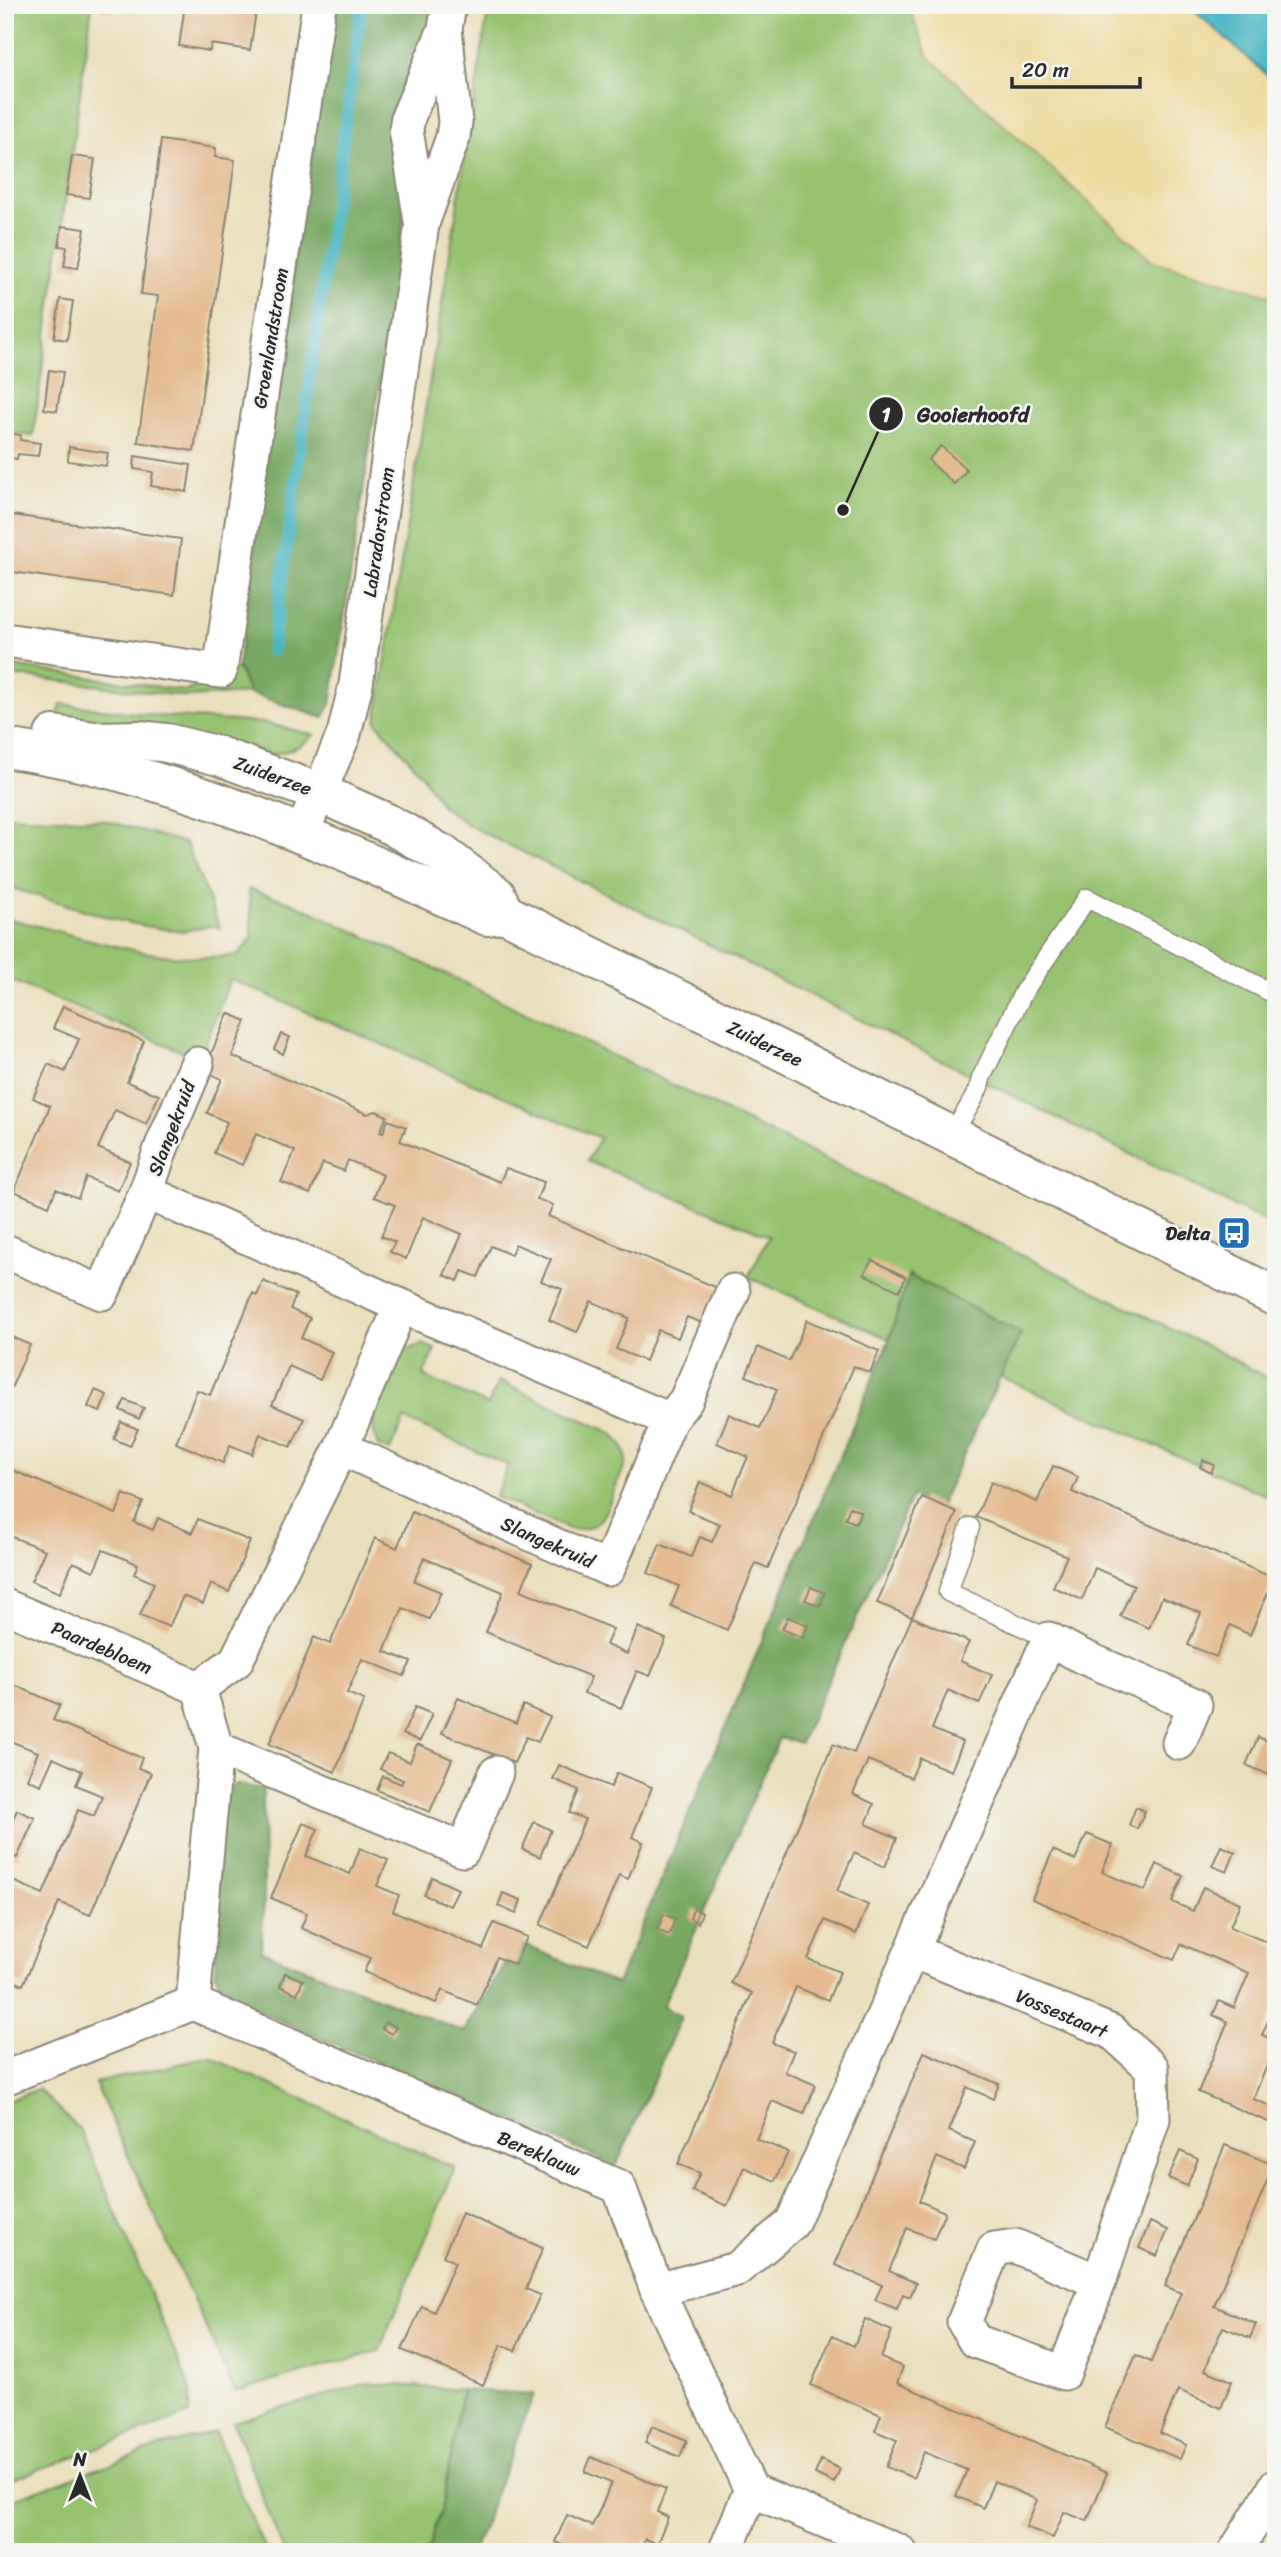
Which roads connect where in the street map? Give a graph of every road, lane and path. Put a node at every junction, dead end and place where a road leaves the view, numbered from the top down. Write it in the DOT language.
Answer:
graph roads {
  1 [pos="319,5"];
  2 [pos="447,17"];
  3 [pos="422,224"];
  4 [pos="5,640"];
  5 [pos="5,726"];
  6 [pos="5,748"];
  7 [pos="320,793"];
  8 [pos="302,833"];
  9 [pos="504,913"];
  10 [pos="1276,995"];
  11 [pos="197,1063"];
  12 [pos="952,1135"];
  13 [pos="146,1192"];
  14 [pos="5,1251"];
  15 [pos="733,1291"];
  16 [pos="1276,1297"];
  17 [pos="401,1306"];
  18 [pos="670,1420"];
  19 [pos="341,1448"];
  20 [pos="970,1527"];
  21 [pos="5,1606"];
  22 [pos="1049,1640"];
  23 [pos="199,1688"];
  24 [pos="1179,1743"];
  25 [pos="216,1748"];
  26 [pos="496,1773"];
  27 [pos="912,1951"];
  28 [pos="194,2003"];
  29 [pos="5,2077"];
  30 [pos="1099,2282"];
  31 [pos="657,2290"];
  32 [pos="1276,2486"];
  33 [pos="751,2490"];
  34 [pos="725,2552"];
  35 [pos="900,2552"];
  36 [pos="1235,2552"];
  1 -- 4 [label="street, Groenlandstroom"];
  2 -- 3 [label="street, Labradorstroom"];
  2 -- 3 [label="street, Labradorstroom"];
  3 -- 7 [label="street, Labradorstroom"];
  5 -- 7 [label="street, Zuiderzee"];
  6 -- 8 [label="street, Zuiderzee"];
  7 -- 8 [label="street, Labradorstroom"];
  7 -- 9 [label="street, Zuiderzee"];
  8 -- 9 [label="street, Zuiderzee"];
  9 -- 12 [label="street, Zuiderzee"];
  10 -- 12 [label="lane"];
  11 -- 13 [label="street, Slangekruid"];
  12 -- 16 [label="street, Zuiderzee"];
  13 -- 14 [label="street, Slangekruid"];
  13 -- 17 [label="street, Slangekruid"];
  15 -- 18 [label="street, Slangekruid"];
  17 -- 18 [label="street, Slangekruid"];
  17 -- 19 [label="street"];
  18 -- 19 [label="street, Slangekruid"];
  19 -- 23 [label="street"];
  20 -- 22 [label="lane"];
  21 -- 23 [label="street, Paardebloem"];
  22 -- 24 [label="street"];
  22 -- 27 [label="street"];
  23 -- 25 [label="street"];
  25 -- 26 [label="street"];
  25 -- 28 [label="street"];
  27 -- 30 [label="street, Vossestaart"];
  27 -- 31 [label="street"];
  28 -- 29 [label="street"];
  28 -- 31 [label="street, Bereklauw"];
  31 -- 33 [label="street, Bereklauw"];
  32 -- 36 [label="street"];
  33 -- 34 [label="street"];
  33 -- 35 [label="street"];
}
